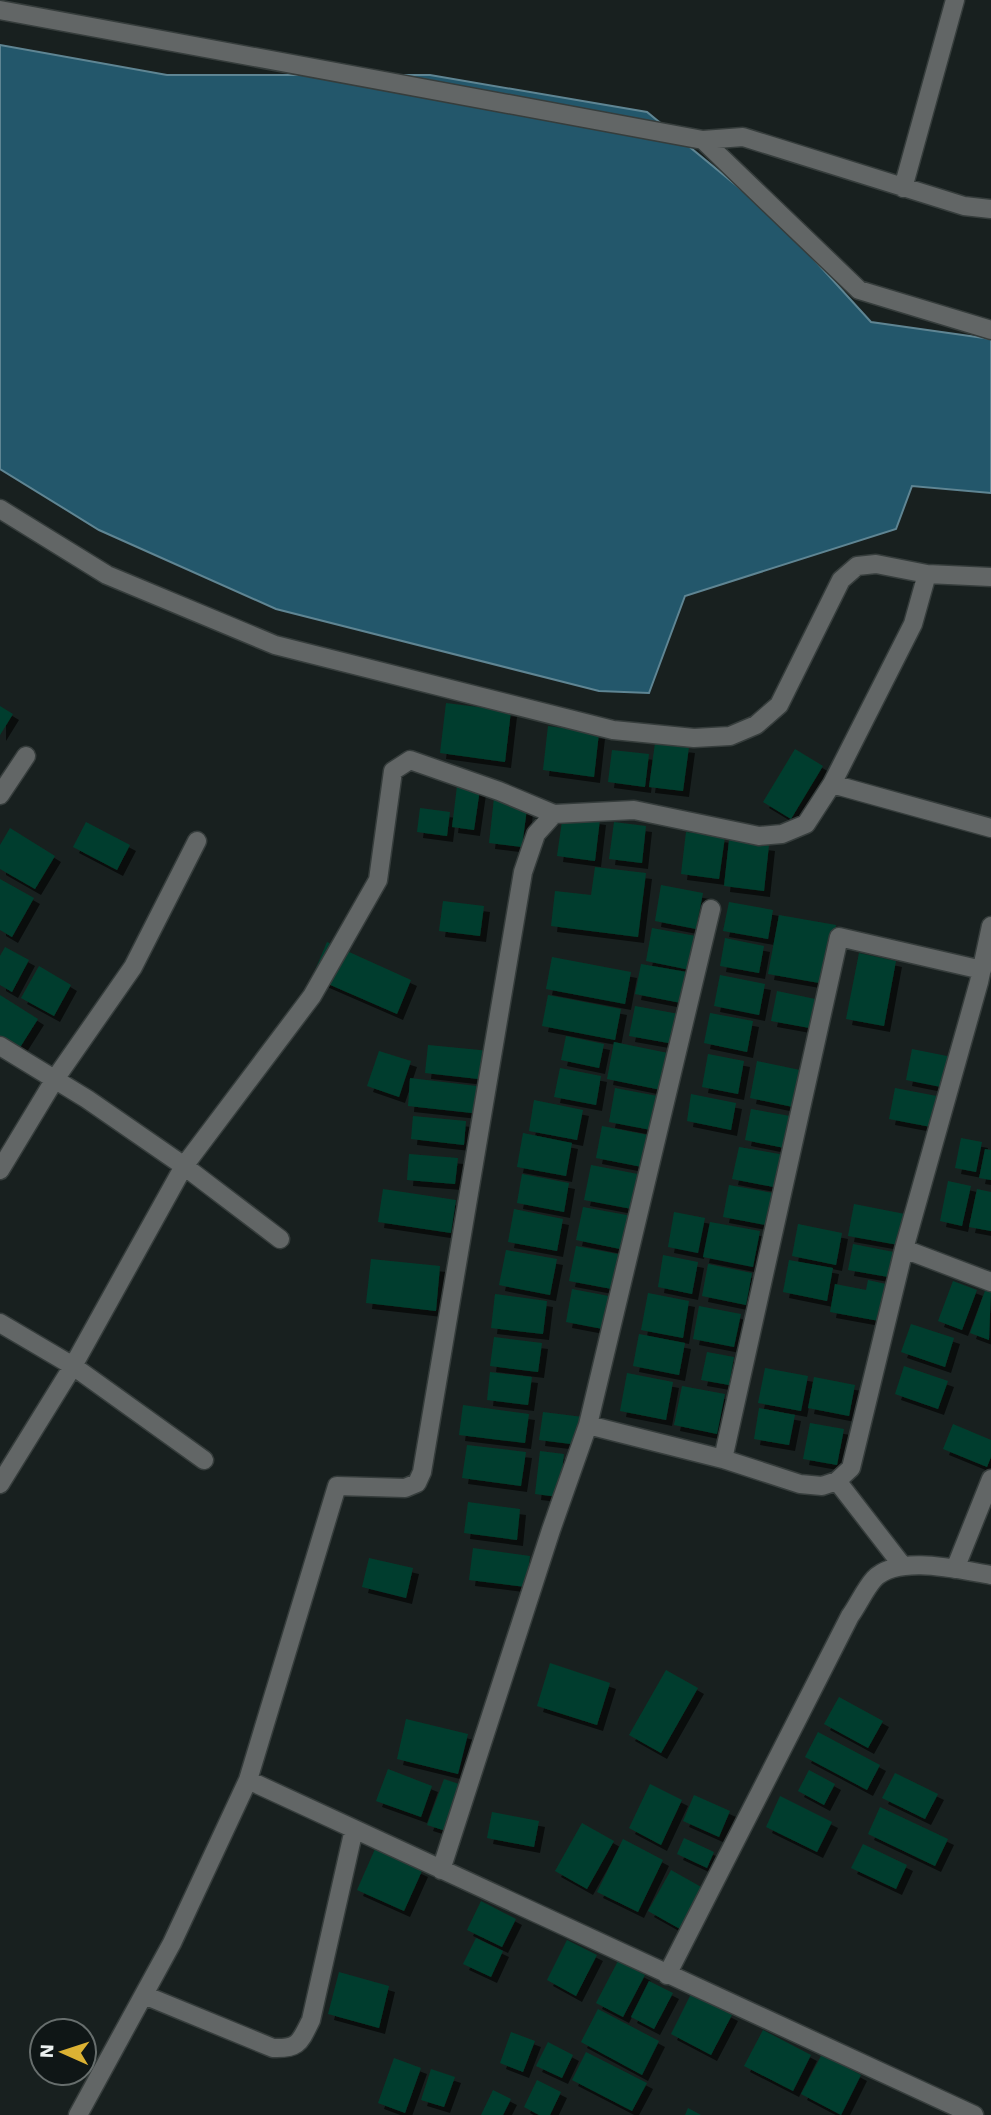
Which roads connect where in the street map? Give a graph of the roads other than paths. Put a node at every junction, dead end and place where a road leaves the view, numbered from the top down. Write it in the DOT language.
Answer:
graph roads {
  1 [pos="955,0"];
  2 [pos="0,10"];
  3 [pos="703,140"];
  4 [pos="904,188"];
  5 [pos="991,209"];
  6 [pos="991,330"];
  7 [pos="0,509"];
  8 [pos="927,574"];
  9 [pos="991,577"];
  10 [pos="26,756"];
  11 [pos="832,784"];
  12 [pos="0,796"];
  13 [pos="554,814"];
  14 [pos="991,828"];
  15 [pos="197,841"];
  16 [pos="712,909"];
  17 [pos="991,926"];
  18 [pos="982,970"];
  19 [pos="0,1046"];
  20 [pos="55,1079"];
  21 [pos="184,1166"];
  22 [pos="0,1170"];
  23 [pos="280,1239"];
  24 [pos="904,1249"];
  25 [pos="991,1282"];
  26 [pos="0,1323"];
  27 [pos="73,1366"];
  28 [pos="588,1425"];
  29 [pos="723,1459"];
  30 [pos="204,1460"];
  31 [pos="991,1479"];
  32 [pos="837,1481"];
  33 [pos="0,1484"];
  34 [pos="902,1565"];
  35 [pos="955,1569"];
  36 [pos="991,1575"];
  37 [pos="248,1780"];
  38 [pos="354,1829"];
  39 [pos="441,1870"];
  40 [pos="667,1975"];
  41 [pos="144,1995"];
  42 [pos="78,2115"];
  43 [pos="974,2115"];
  1 -- 4 [label="street"];
  2 -- 3 [label="street"];
  3 -- 4 [label="street"];
  3 -- 6 [label="street"];
  4 -- 5 [label="street"];
  7 -- 8 [label="street"];
  8 -- 9 [label="street"];
  8 -- 11 [label="street"];
  10 -- 12 [label="street"];
  11 -- 13 [label="street"];
  11 -- 14 [label="street"];
  13 -- 21 [label="street"];
  13 -- 37 [label="street"];
  15 -- 20 [label="street"];
  16 -- 28 [label="street"];
  17 -- 18 [label="street"];
  18 -- 24 [label="street"];
  18 -- 29 [label="street"];
  19 -- 20 [label="street"];
  20 -- 21 [label="street"];
  20 -- 22 [label="street"];
  21 -- 23 [label="street"];
  21 -- 27 [label="street"];
  24 -- 25 [label="street"];
  24 -- 32 [label="street"];
  26 -- 27 [label="street"];
  27 -- 30 [label="street"];
  27 -- 33 [label="street"];
  28 -- 29 [label="street"];
  28 -- 39 [label="street"];
  29 -- 32 [label="street"];
  31 -- 35 [label="street"];
  32 -- 34 [label="street"];
  34 -- 35 [label="street"];
  34 -- 40 [label="street"];
  35 -- 36 [label="street"];
  37 -- 38 [label="street"];
  37 -- 41 [label="street"];
  38 -- 39 [label="street"];
  38 -- 41 [label="street"];
  39 -- 40 [label="street"];
  40 -- 43 [label="street"];
  41 -- 42 [label="street"];
}
